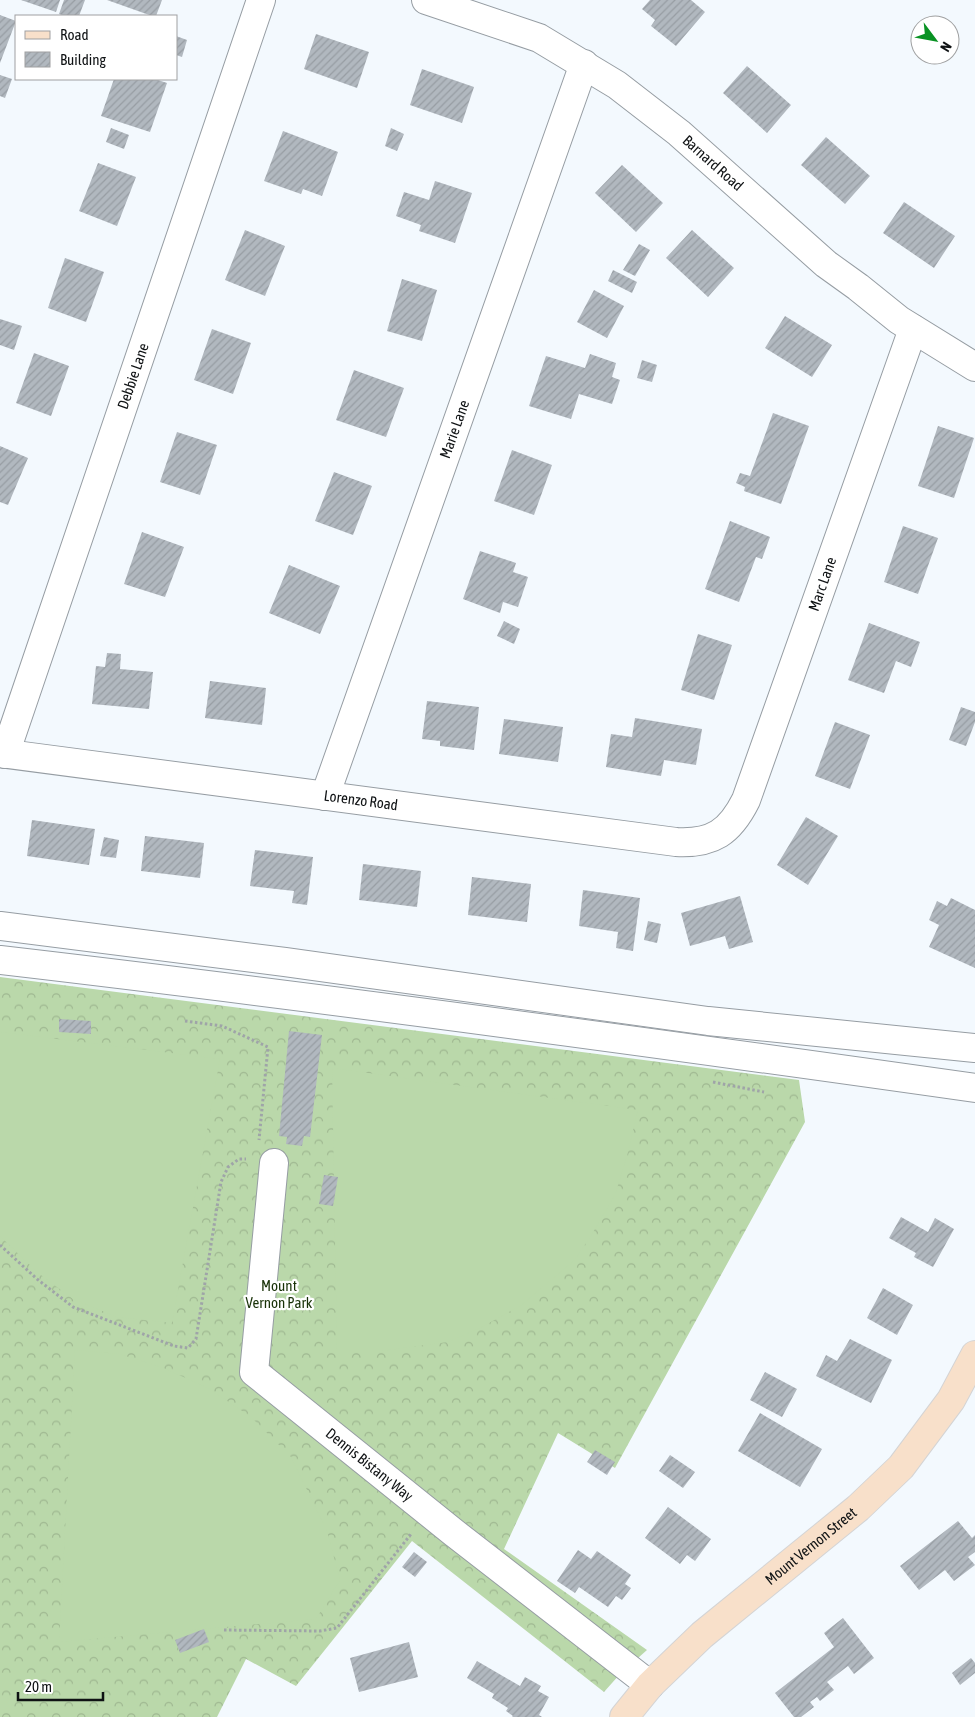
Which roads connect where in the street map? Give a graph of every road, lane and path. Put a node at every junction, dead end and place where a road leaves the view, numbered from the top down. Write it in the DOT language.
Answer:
graph roads {
  1 [pos="261,0"];
  2 [pos="426,0"];
  3 [pos="584,64"];
  4 [pos="913,329"];
  5 [pos="975,367"];
  6 [pos="2,753"];
  7 [pos="325,796"];
  8 [pos="721,833"];
  9 [pos="0,926"];
  10 [pos="0,960"];
  11 [pos="185,1021"];
  12 [pos="975,1048"];
  13 [pos="975,1088"];
  14 [pos="266,1162"];
  15 [pos="0,1245"];
  16 [pos="975,1355"];
  17 [pos="428,1512"];
  18 [pos="224,1630"];
  19 [pos="650,1685"];
  20 [pos="624,1717"];
  1 -- 6 [label="street, Debbie Lane"];
  2 -- 3 [label="street, Barnard Road"];
  3 -- 4 [label="street, Barnard Road"];
  3 -- 7 [label="street, Marie Lane"];
  4 -- 5 [label="street, Barnard Road"];
  4 -- 8 [label="street, Marc Lane"];
  6 -- 7 [label="street, Lorenzo Road"];
  7 -- 8 [label="street, Lorenzo Road"];
  9 -- 12 [label="street"];
  10 -- 13 [label="street"];
  11 -- 14 [label="path"];
  14 -- 15 [label="path"];
  14 -- 17 [label="street, Dennis Bistany Way"];
  16 -- 19 [label="main road, Mount Vernon Street"];
  17 -- 18 [label="path"];
  17 -- 19 [label="street, Dennis Bistany Way"];
  19 -- 20 [label="main road, Mount Vernon Street"];
}
